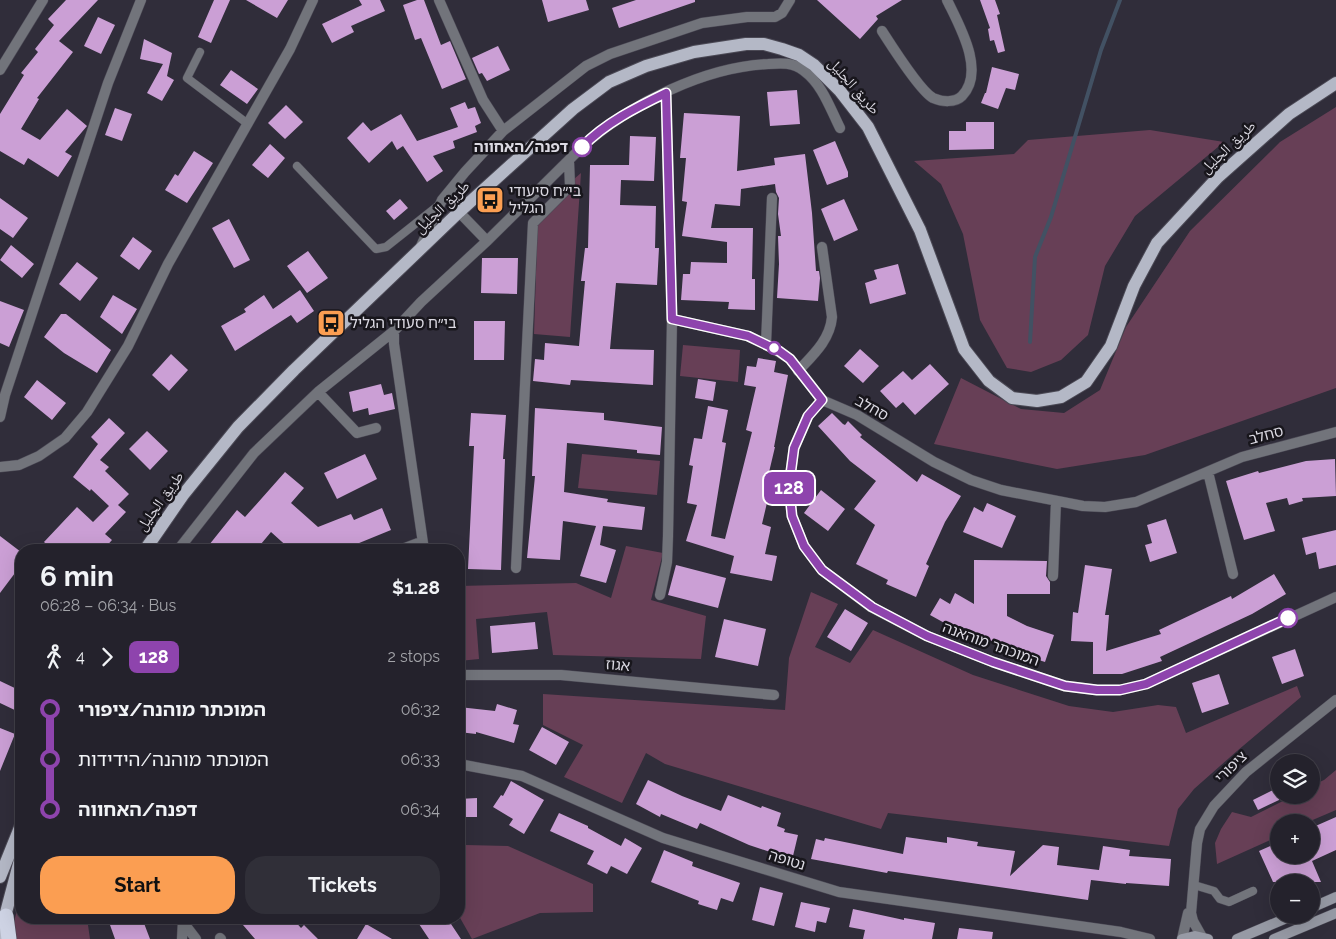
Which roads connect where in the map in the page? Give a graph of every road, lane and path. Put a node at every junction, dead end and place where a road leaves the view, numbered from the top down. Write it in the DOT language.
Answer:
graph roads {
  1 [pos="43,0"];
  2 [pos="142,0"];
  3 [pos="313,0"];
  4 [pos="439,0"];
  5 [pos="790,0"];
  6 [pos="947,0"];
  7 [pos="882,31"];
  8 [pos="200,52"];
  9 [pos="0,70"];
  10 [pos="1336,83"];
  11 [pos="666,93"];
  12 [pos="248,124"];
  13 [pos="840,128"];
  14 [pos="504,131"];
  15 [pos="570,161"];
  16 [pos="297,166"];
  17 [pos="772,198"];
  18 [pos="439,205"];
  19 [pos="459,212"];
  20 [pos="487,241"];
  21 [pos="822,247"];
  22 [pos="419,251"];
  23 [pos="672,319"];
  24 [pos="394,331"];
  25 [pos="766,344"];
  26 [pos="798,371"];
  27 [pos="318,392"];
  28 [pos="822,400"];
  29 [pos="0,418"];
  30 [pos="376,428"];
  31 [pos="1336,432"];
  32 [pos="0,468"];
  33 [pos="1208,472"];
  34 [pos="1056,501"];
  35 [pos="149,544"];
  36 [pos="183,544"];
  37 [pos="423,544"];
  38 [pos="516,568"];
  39 [pos="1233,574"];
  40 [pos="1053,576"];
  41 [pos="660,595"];
  42 [pos="1336,597"];
  43 [pos="465,675"];
  44 [pos="774,695"];
  45 [pos="1336,700"];
  46 [pos="465,765"];
  47 [pos="15,840"];
  48 [pos="0,877"];
  49 [pos="15,880"];
  50 [pos="1194,885"];
  51 [pos="1253,891"];
  52 [pos="1336,897"];
  53 [pos="1320,904"];
  54 [pos="1336,913"];
  55 [pos="6,916"];
  56 [pos="183,924"];
  57 [pos="186,924"];
  58 [pos="1273,924"];
  59 [pos="0,935"];
  60 [pos="1121,936"];
  61 [pos="1205,938"];
  62 [pos="8,939"];
  63 [pos="182,939"];
  64 [pos="196,939"];
  65 [pos="1136,939"];
  66 [pos="1150,939"];
  67 [pos="1182,939"];
  68 [pos="1237,939"];
  69 [pos="1274,939"];
  1 -- 9 [label="street"];
  2 -- 29 [label="street"];
  3 -- 12 [label="street"];
  4 -- 14 [label="street"];
  5 -- 14 [label="street"];
  6 -- 7 [label="street"];
  8 -- 12 [label="lane"];
  10 -- 19 [label="main road, طريق الجليل"];
  11 -- 13 [label="street"];
  11 -- 15 [label="street"];
  11 -- 23 [label="street"];
  12 -- 32 [label="street"];
  14 -- 18 [label="street"];
  15 -- 20 [label="street"];
  15 -- 38 [label="street"];
  16 -- 18 [label="lane"];
  17 -- 25 [label="street"];
  18 -- 22 [label="street"];
  19 -- 20 [label="street"];
  19 -- 22 [label="main road, طريق الجليل"];
  20 -- 24 [label="street"];
  21 -- 26 [label="street"];
  22 -- 35 [label="main road, طريق الجليل"];
  23 -- 25 [label="street, סחלב"];
  23 -- 41 [label="street"];
  24 -- 27 [label="street"];
  24 -- 37 [label="street"];
  25 -- 26 [label="street, סחלב"];
  26 -- 28 [label="street, סחלב"];
  27 -- 30 [label="street"];
  27 -- 36 [label="street"];
  28 -- 34 [label="street, סחלב"];
  28 -- 42 [label="street, המוכתר מוהאנה"];
  31 -- 33 [label="street, סחלב"];
  33 -- 34 [label="street, סחלב"];
  33 -- 39 [label="street"];
  34 -- 40 [label="street"];
  43 -- 44 [label="street, אגוז"];
  45 -- 50 [label="street, ציפורי"];
  46 -- 60 [label="street, נטופה"];
  47 -- 48 [label="main road"];
  49 -- 55 [label="main road"];
  50 -- 51 [label="lane"];
  50 -- 61 [label="street, ציפורי"];
  50 -- 67 [label="street, ציפורי"];
  52 -- 53 [label="street"];
  54 -- 69 [label="street"];
  55 -- 59 [label="main road"];
  55 -- 62 [label="highway"];
  56 -- 63 [label="street"];
  57 -- 64 [label="street"];
  58 -- 68 [label="street"];
  60 -- 65 [label="street, נטופה"];
  60 -- 66 [label="street, נטופה"];
  61 -- 67 [label="street"];
}
